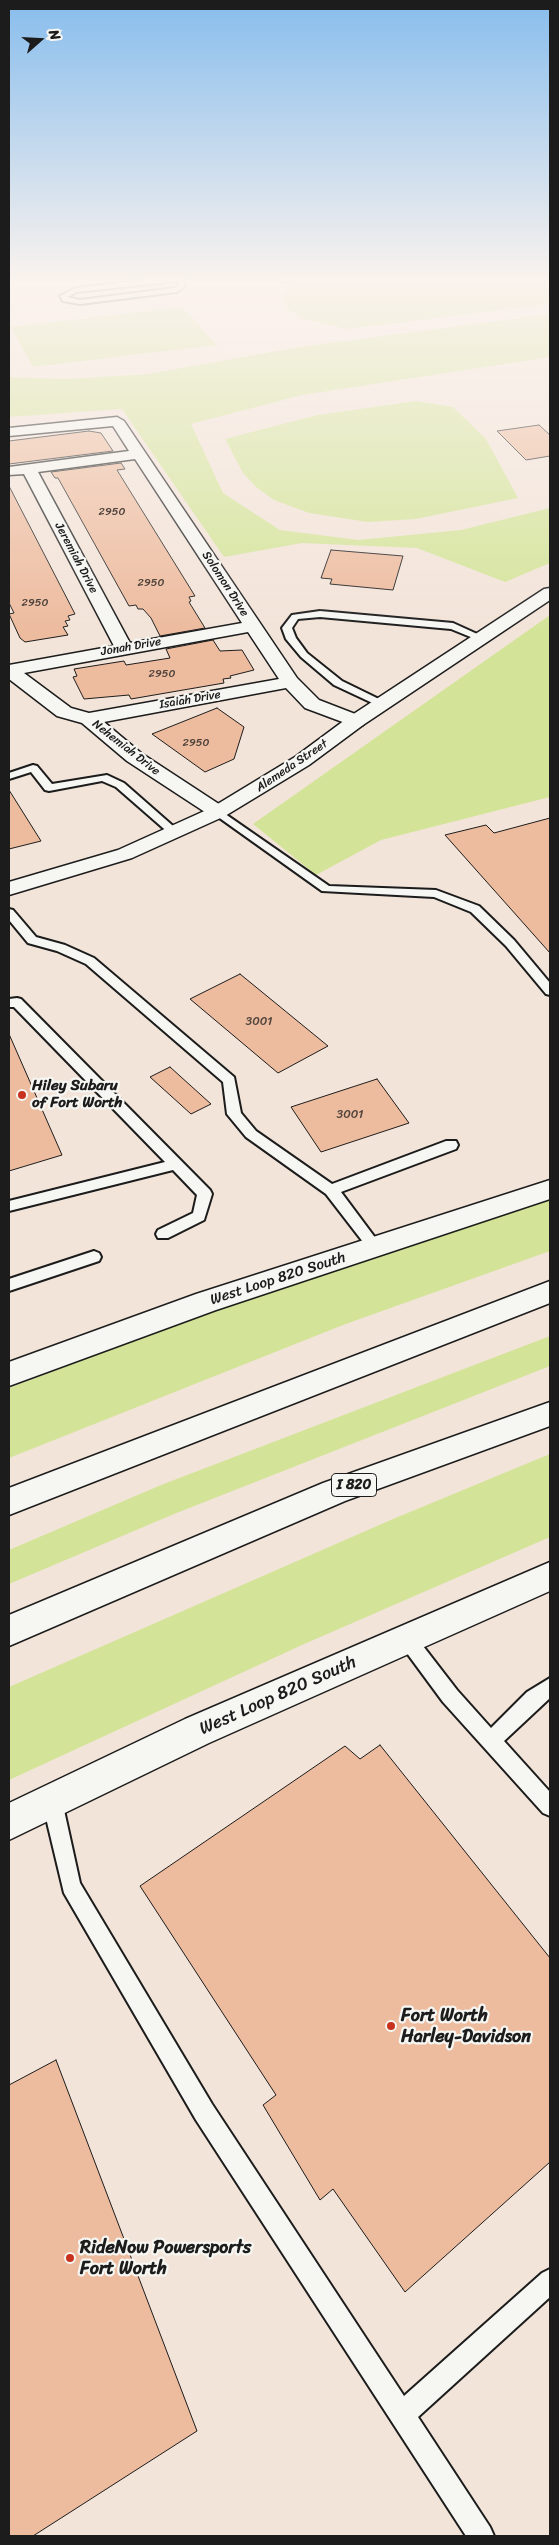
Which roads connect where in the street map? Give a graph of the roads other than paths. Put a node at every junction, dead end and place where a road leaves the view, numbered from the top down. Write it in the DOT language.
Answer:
graph roads {
  1 [pos="9,432"];
  2 [pos="139,454"];
  3 [pos="29,469"];
  4 [pos="9,471"];
  5 [pos="550,593"];
  6 [pos="253,626"];
  7 [pos="481,638"];
  8 [pos="124,648"];
  9 [pos="9,670"];
  10 [pos="290,682"];
  11 [pos="380,704"];
  12 [pos="89,719"];
  13 [pos="356,721"];
  14 [pos="9,776"];
  15 [pos="218,812"];
  16 [pos="175,833"];
  17 [pos="9,889"];
  18 [pos="9,914"];
  19 [pos="550,991"];
  20 [pos="12,1000"];
  21 [pos="451,1145"];
  22 [pos="175,1164"];
  23 [pos="550,1189"];
  24 [pos="331,1190"];
  25 [pos="9,1206"];
  26 [pos="163,1234"];
  27 [pos="375,1247"];
  28 [pos="94,1257"];
  29 [pos="9,1285"];
  30 [pos="550,1292"];
  31 [pos="9,1374"];
  32 [pos="251,1407"];
  33 [pos="550,1414"];
  34 [pos="9,1482"];
  35 [pos="9,1502"];
  36 [pos="160,1564"];
  37 [pos="550,1576"];
  38 [pos="9,1631"];
  39 [pos="407,1639"];
  40 [pos="9,1648"];
  41 [pos="550,1687"];
  42 [pos="491,1741"];
  43 [pos="52,1801"];
  44 [pos="550,1806"];
  45 [pos="9,1822"];
  46 [pos="550,2281"];
  47 [pos="402,2415"];
  48 [pos="481,2536"];
  1 -- 2 [label="main road, Solomon Drive"];
  2 -- 3 [label="main road"];
  2 -- 6 [label="main road, Solomon Drive"];
  3 -- 4 [label="main road"];
  3 -- 8 [label="main road, Jeremiah Drive"];
  5 -- 7 [label="main road, Alemeda Street"];
  6 -- 8 [label="main road, Jonah Drive"];
  6 -- 10 [label="main road, Solomon Drive"];
  7 -- 11 [label="main road, Alemeda Street"];
  7 -- 11 [label="lane"];
  8 -- 9 [label="main road, Jonah Drive"];
  9 -- 12 [label="main road, Nehemiah Drive"];
  10 -- 12 [label="main road, Isaiah Drive"];
  10 -- 13 [label="main road, Solomon Drive"];
  11 -- 13 [label="main road, Alemeda Street"];
  12 -- 15 [label="main road, Nehemiah Drive"];
  13 -- 15 [label="main road, Alemeda Street"];
  14 -- 16 [label="lane"];
  15 -- 16 [label="main road, Alemeda Street"];
  15 -- 19 [label="lane"];
  16 -- 17 [label="main road, Alemeda Street"];
  18 -- 24 [label="lane"];
  20 -- 22 [label="lane"];
  21 -- 24 [label="lane"];
  22 -- 25 [label="lane"];
  22 -- 26 [label="lane"];
  23 -- 27 [label="main road, West Loop 820 South"];
  24 -- 27 [label="lane"];
  27 -- 31 [label="main road, West Loop 820 South"];
  28 -- 29 [label="lane"];
  30 -- 32 [label="main road"];
  32 -- 34 [label="main road"];
  32 -- 35 [label="main road"];
  33 -- 36 [label="main road, I 820"];
  36 -- 38 [label="main road, I 820"];
  36 -- 40 [label="main road"];
  37 -- 39 [label="main road, West Loop 820 South"];
  39 -- 42 [label="lane"];
  39 -- 43 [label="main road, West Loop 820 South"];
  41 -- 42 [label="lane"];
  42 -- 44 [label="lane"];
  43 -- 45 [label="main road, West Loop 820 South"];
  43 -- 47 [label="lane"];
  46 -- 47 [label="lane"];
  47 -- 48 [label="lane"];
}
